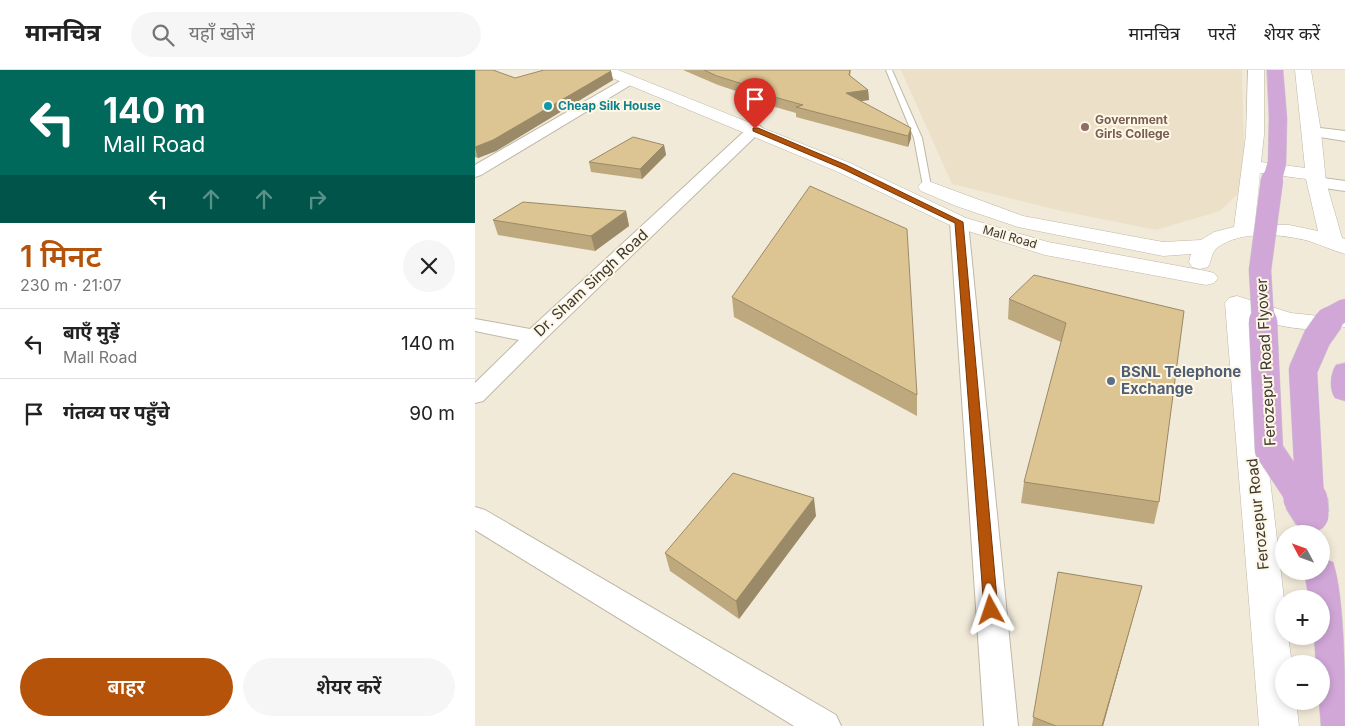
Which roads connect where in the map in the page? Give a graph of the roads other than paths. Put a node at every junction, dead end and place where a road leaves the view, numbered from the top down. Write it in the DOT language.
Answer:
graph roads {
  1 [pos="605,70"];
  2 [pos="651,70"];
  3 [pos="889,70"];
  4 [pos="1256,70"];
  5 [pos="1275,70"];
  6 [pos="1303,70"];
  7 [pos="629,80"];
  8 [pos="755,129"];
  9 [pos="1313,132"];
  10 [pos="1345,136"];
  11 [pos="870,160"];
  12 [pos="1251,166"];
  13 [pos="475,172"];
  14 [pos="1315,179"];
  15 [pos="919,183"];
  16 [pos="1345,186"];
  17 [pos="959,222"];
  18 [pos="1244,231"];
  19 [pos="1339,244"];
  20 [pos="1205,246"];
  21 [pos="1206,278"];
  22 [pos="1237,302"];
  23 [pos="1345,310"];
  24 [pos="1345,320"];
  25 [pos="475,325"];
  26 [pos="535,336"];
  27 [pos="1345,371"];
  28 [pos="1345,392"];
  29 [pos="475,396"];
  30 [pos="475,517"];
  31 [pos="1312,524"];
  32 [pos="1323,580"];
  33 [pos="824,726"];
  34 [pos="1001,726"];
  35 [pos="1279,726"];
  36 [pos="1341,726"];
  1 -- 7 [label="main road, Mall Road"];
  2 -- 11 [label="main road"];
  3 -- 15 [label="lane"];
  4 -- 12 [label="main road"];
  5 -- 31 [label="main road, Ferozepur Road Flyover, bridge"];
  6 -- 9 [label="main road"];
  7 -- 8 [label="main road, Mall Road"];
  7 -- 13 [label="street"];
  8 -- 17 [label="main road, Mall Road"];
  8 -- 26 [label="street, Dr. Sham Singh Road"];
  9 -- 10 [label="street"];
  9 -- 14 [label="main road"];
  12 -- 14 [label="main road"];
  12 -- 18 [label="main road"];
  14 -- 16 [label="street"];
  14 -- 19 [label="main road"];
  15 -- 20 [label="main road, Mall Road"];
  17 -- 21 [label="main road, Mall Road"];
  17 -- 34 [label="street"];
  18 -- 19 [label="main road"];
  18 -- 20 [label="main road"];
  20 -- 21 [label="main road"];
  21 -- 22 [label="main road"];
  22 -- 24 [label="main road"];
  22 -- 35 [label="main road, Ferozepur Road"];
  23 -- 31 [label="main road, bridge"];
  25 -- 26 [label="street"];
  26 -- 29 [label="street, Dr. Sham Singh Road"];
  27 -- 28 [label="main road"];
  30 -- 33 [label="street"];
  32 -- 36 [label="main road"];
}
